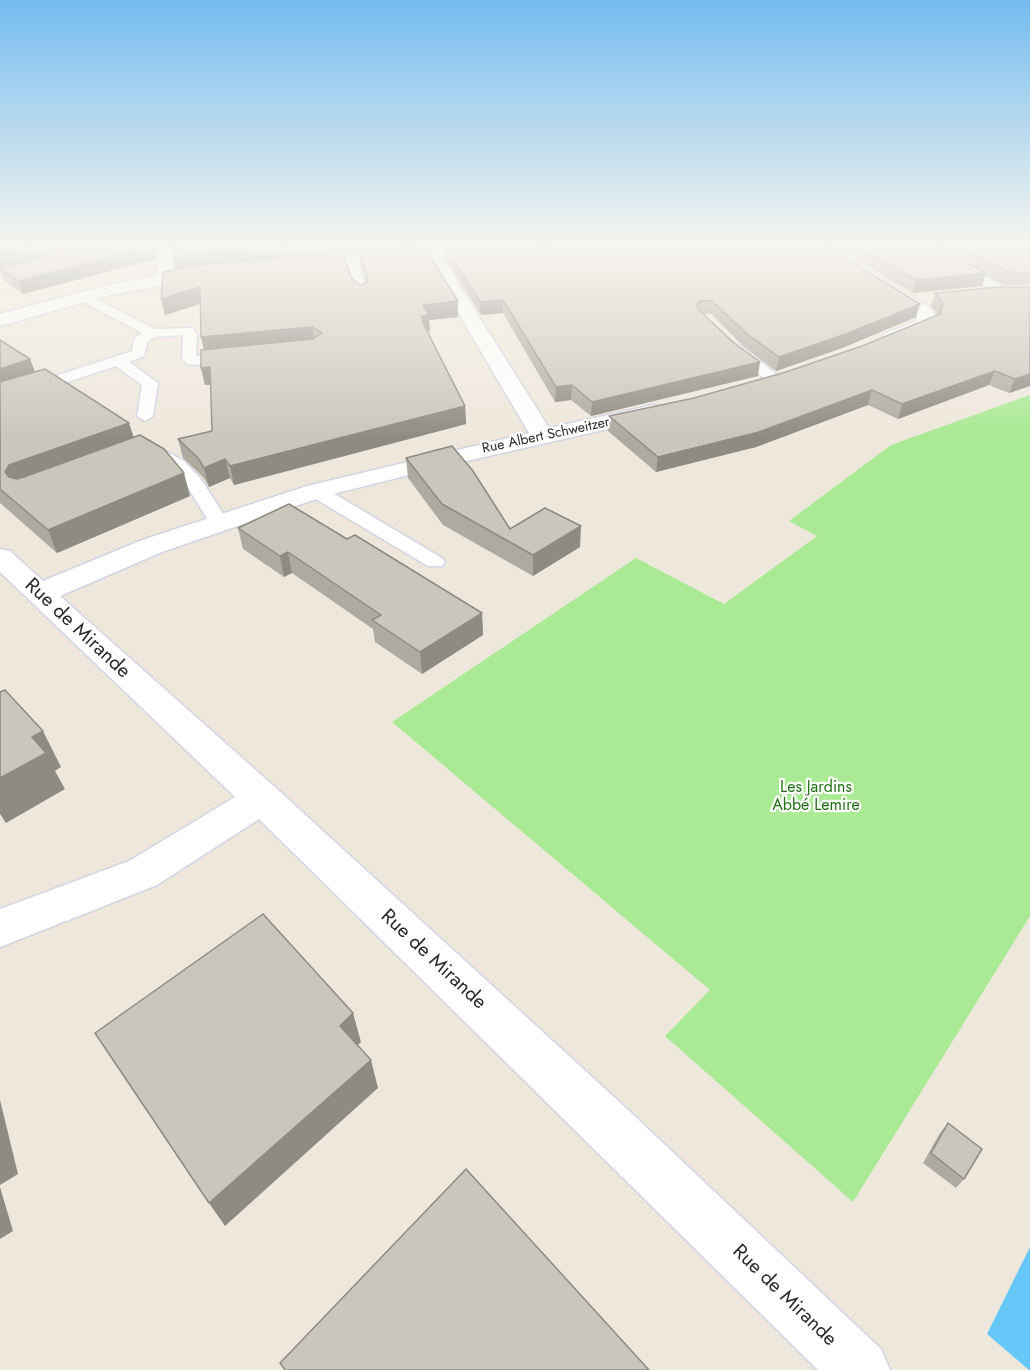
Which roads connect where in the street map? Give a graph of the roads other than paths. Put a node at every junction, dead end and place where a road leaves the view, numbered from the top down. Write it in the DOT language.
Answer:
graph roads {
  1 [pos="29,311"];
  2 [pos="111,311"];
  3 [pos="466,311"];
  4 [pos="923,311"];
  5 [pos="1,318"];
  6 [pos="153,333"];
  7 [pos="721,335"];
  8 [pos="869,347"];
  9 [pos="247,357"];
  10 [pos="118,361"];
  11 [pos="786,376"];
  12 [pos="746,388"];
  13 [pos="0,399"];
  14 [pos="680,406"];
  15 [pos="145,416"];
  16 [pos="543,437"];
  17 [pos="138,451"];
  18 [pos="316,491"];
  19 [pos="219,523"];
  20 [pos="0,557"];
  21 [pos="435,562"];
  22 [pos="38,594"];
  23 [pos="263,798"];
  24 [pos="0,928"];
  25 [pos="860,1370"];
  1 -- 5 [label="street"];
  2 -- 6 [label="lane"];
  3 -- 16 [label="street"];
  4 -- 8 [label="street"];
  6 -- 9 [label="lane"];
  6 -- 10 [label="lane"];
  7 -- 11 [label="lane"];
  10 -- 13 [label="lane"];
  10 -- 15 [label="lane"];
  11 -- 12 [label="street"];
  14 -- 16 [label="street, Rue Albert Schweitzer"];
  16 -- 18 [label="street, Rue Albert Schweitzer"];
  17 -- 19 [label="lane"];
  18 -- 19 [label="street, Rue Albert Schweitzer"];
  18 -- 21 [label="lane"];
  19 -- 22 [label="street, Rue Albert Schweitzer"];
  20 -- 22 [label="street, Rue de Mirande"];
  22 -- 23 [label="street, Rue de Mirande"];
  23 -- 24 [label="street"];
  23 -- 25 [label="street, Rue de Mirande"];
}
